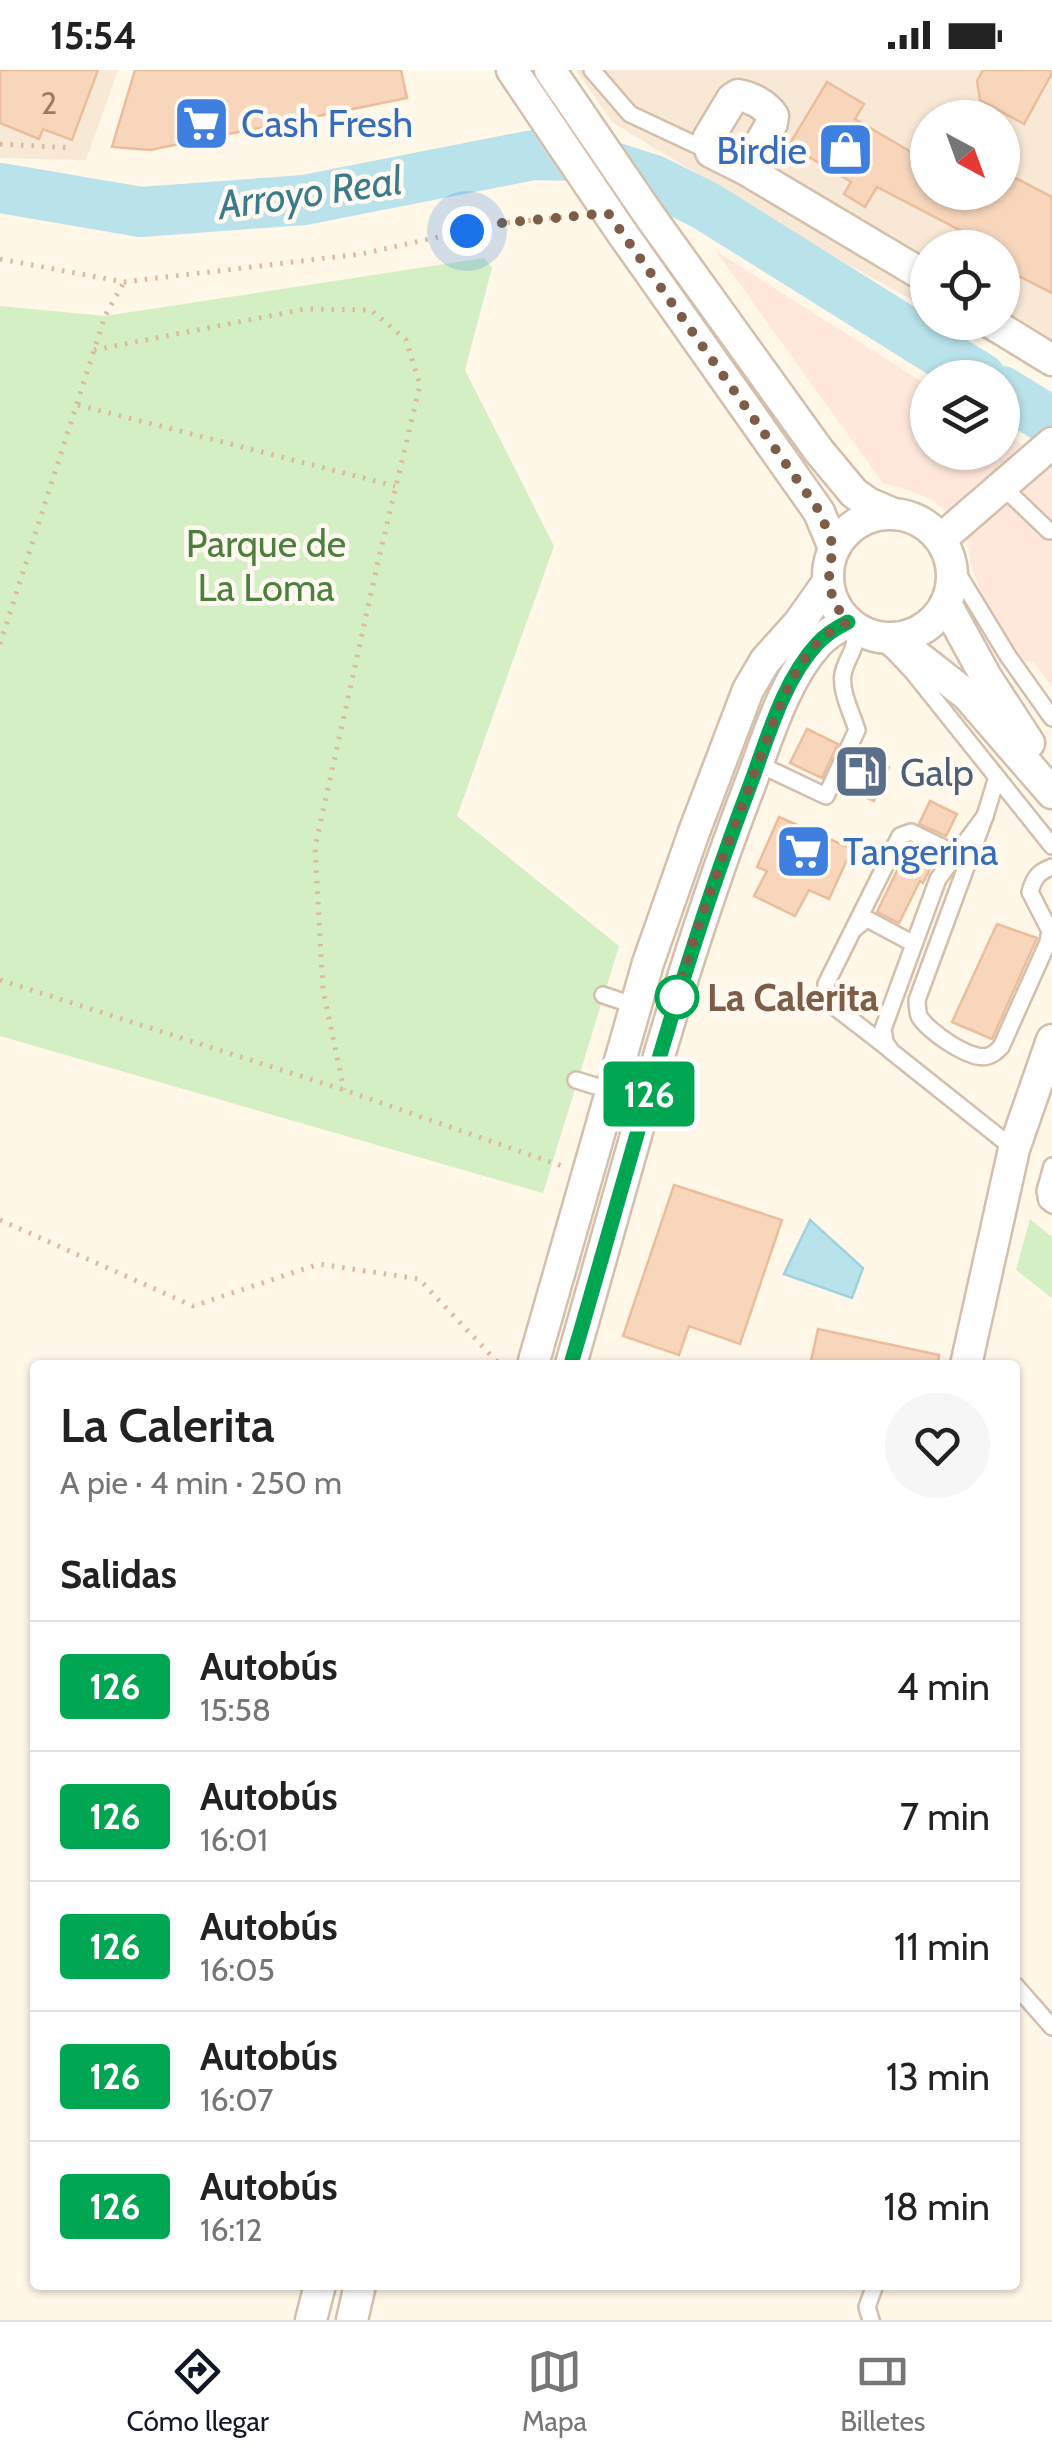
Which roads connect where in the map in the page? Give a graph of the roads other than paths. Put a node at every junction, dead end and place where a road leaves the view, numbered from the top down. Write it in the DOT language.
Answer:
graph roads {
  1 [pos="512,70"];
  2 [pos="592,70"];
  3 [pos="556,80"];
  4 [pos="711,152"];
  5 [pos="745,168"];
  6 [pos="910,267"];
  7 [pos="1020,327"];
  8 [pos="1019,340"];
  9 [pos="1052,342"];
  10 [pos="1052,360"];
  11 [pos="1042,451"];
  12 [pos="1002,486"];
  13 [pos="889,512"];
  14 [pos="1049,531"];
  15 [pos="834,548"];
  16 [pos="946,552"];
  17 [pos="828,582"];
  18 [pos="946,604"];
  19 [pos="868,631"];
  20 [pos="1052,718"];
  21 [pos="761,757"];
  22 [pos="997,777"];
  23 [pos="1052,779"];
  24 [pos="1052,794"];
  25 [pos="985,816"];
  26 [pos="1052,846"];
  27 [pos="956,854"];
  28 [pos="1052,866"];
  29 [pos="853,930"];
  30 [pos="914,944"];
  31 [pos="603,996"];
  32 [pos="636,1006"];
  33 [pos="1052,1040"];
  34 [pos="892,1051"];
  35 [pos="576,1080"];
  36 [pos="612,1091"];
  37 [pos="1014,1148"];
  38 [pos="1052,1166"];
  39 [pos="1052,1206"];
  40 [pos="529,1360"];
  41 [pos="573,1360"];
  42 [pos="967,1360"];
  43 [pos="1020,1992"];
  44 [pos="1052,2027"];
  45 [pos="319,2290"];
  46 [pos="359,2290"];
  47 [pos="873,2290"];
  48 [pos="311,2320"];
  49 [pos="352,2320"];
  50 [pos="870,2320"];
  1 -- 15 [label="street"];
  2 -- 4 [label="lane"];
  3 -- 13 [label="street"];
  4 -- 5 [label="street"];
  4 -- 5 [label="street"];
  5 -- 6 [label="street"];
  7 -- 9 [label="street"];
  8 -- 10 [label="street"];
  11 -- 12 [label="street"];
  12 -- 14 [label="lane"];
  12 -- 16 [label="street"];
  13 -- 15 [label="street"];
  13 -- 16 [label="street"];
  15 -- 17 [label="street"];
  16 -- 18 [label="street"];
  16 -- 20 [label="lane"];
  17 -- 19 [label="street"];
  17 -- 32 [label="street"];
  18 -- 19 [label="street"];
  18 -- 23 [label="street"];
  19 -- 21 [label="street"];
  19 -- 21 [label="lane"];
  19 -- 22 [label="lane"];
  19 -- 24 [label="street"];
  21 -- 41 [label="street"];
  22 -- 25 [label="lane"];
  22 -- 26 [label="lane"];
  25 -- 27 [label="lane"];
  25 -- 28 [label="lane"];
  27 -- 29 [label="lane"];
  27 -- 30 [label="lane"];
  29 -- 30 [label="lane"];
  29 -- 34 [label="lane"];
  30 -- 34 [label="lane"];
  31 -- 32 [label="lane"];
  32 -- 36 [label="street"];
  33 -- 37 [label="street"];
  34 -- 37 [label="lane"];
  35 -- 36 [label="lane"];
  36 -- 40 [label="street"];
  37 -- 42 [label="street"];
  38 -- 39 [label="lane"];
  43 -- 44 [label="lane"];
  45 -- 48 [label="street"];
  46 -- 49 [label="street"];
  47 -- 50 [label="lane"];
}
